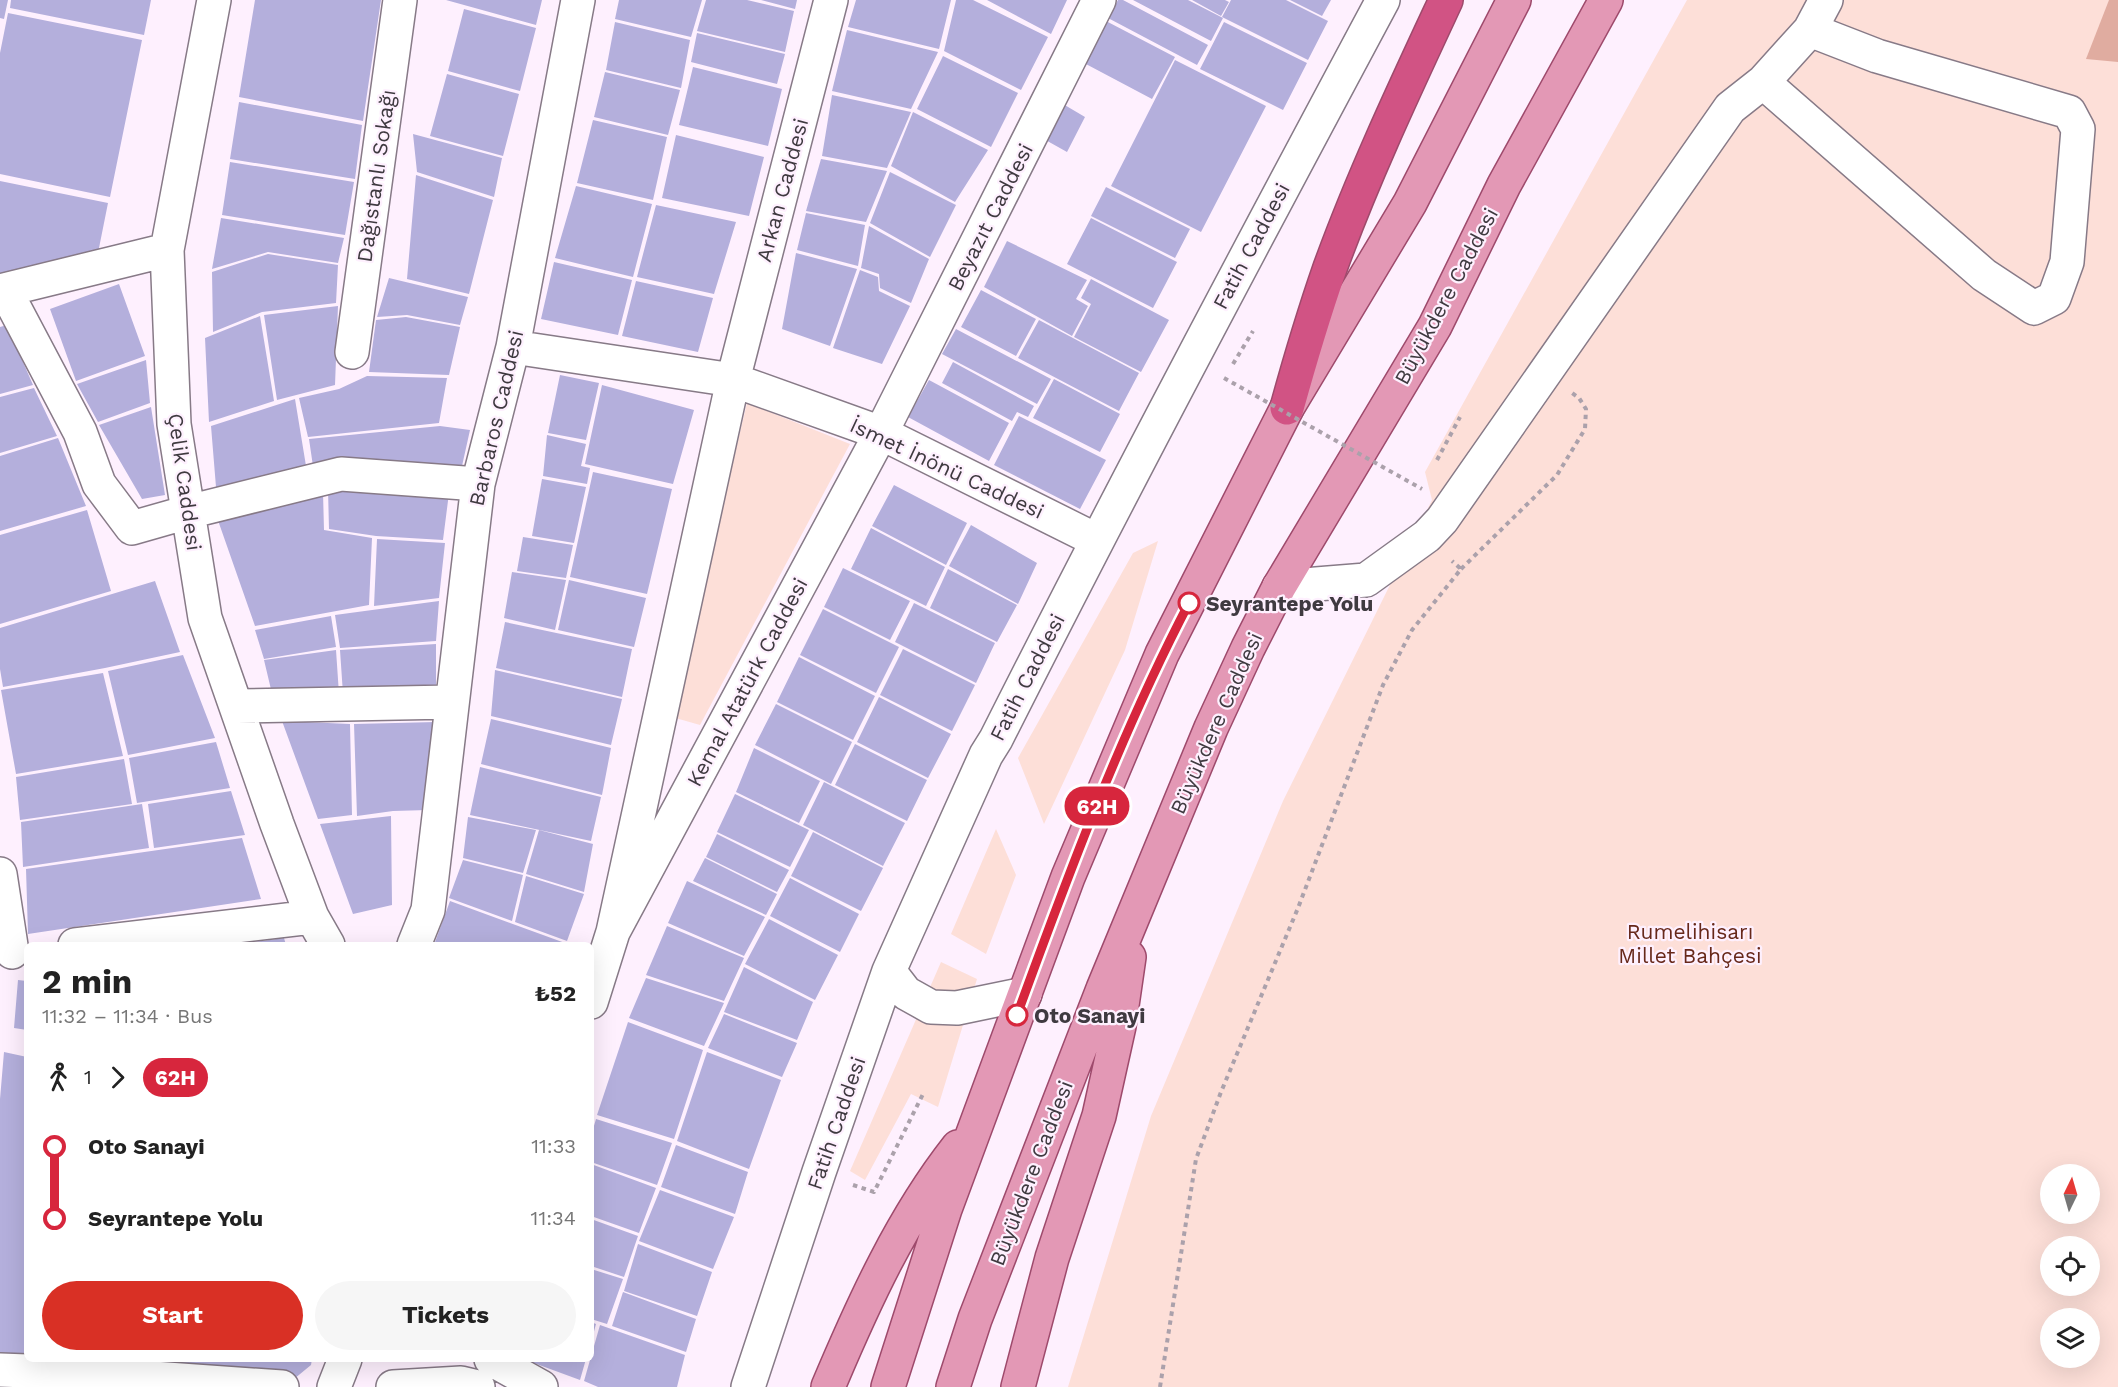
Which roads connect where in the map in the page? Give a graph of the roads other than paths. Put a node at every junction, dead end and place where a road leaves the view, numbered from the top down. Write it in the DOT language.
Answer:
graph roads {
  1 [pos="214,0"];
  2 [pos="400,0"];
  3 [pos="578,0"];
  4 [pos="831,0"];
  5 [pos="1099,0"];
  6 [pos="1383,0"];
  7 [pos="1446,0"];
  8 [pos="1514,0"];
  9 [pos="1606,0"];
  10 [pos="1826,0"];
  11 [pos="1810,30"];
  12 [pos="1763,82"];
  13 [pos="167,250"];
  14 [pos="3,291"];
  15 [pos="513,347"];
  16 [pos="352,352"];
  17 [pos="733,380"];
  18 [pos="1287,408"];
  19 [pos="881,433"];
  20 [pos="478,484"];
  21 [pos="188,512"];
  22 [pos="1096,540"];
  23 [pos="1279,587"];
  24 [pos="452,702"];
  25 [pos="237,706"];
  26 [pos="0,874"];
  27 [pos="1135,909"];
  28 [pos="312,917"];
  29 [pos="613,932"];
  30 [pos="100,942"];
  31 [pos="326,942"];
  32 [pos="415,942"];
  33 [pos="13,958"];
  34 [pos="889,972"];
  35 [pos="594,992"];
  36 [pos="1025,994"];
  37 [pos="979,1120"];
  38 [pos="344,1362"];
  39 [pos="496,1362"];
  40 [pos="82,1366"];
  41 [pos="0,1370"];
  42 [pos="466,1386"];
  43 [pos="282,1387"];
  44 [pos="334,1387"];
  45 [pos="393,1387"];
  46 [pos="541,1387"];
  47 [pos="748,1387"];
  48 [pos="828,1387"];
  49 [pos="888,1387"];
  50 [pos="953,1387"];
  51 [pos="1018,1387"];
  1 -- 13 [label="street, Çelik Caddesi"];
  2 -- 16 [label="street, Dağıstanlı Sokağı"];
  3 -- 15 [label="street, Barbaros Caddesi"];
  4 -- 17 [label="street, Arkan Caddesi"];
  5 -- 19 [label="street, Beyazıt Caddesi"];
  6 -- 22 [label="street, Fatih Caddesi"];
  7 -- 18 [label="highway"];
  8 -- 18 [label="main road"];
  9 -- 23 [label="main road, Büyükdere Caddesi"];
  10 -- 11 [label="street"];
  11 -- 12 [label="street"];
  11 -- 12 [label="street"];
  12 -- 23 [label="street"];
  13 -- 14 [label="street"];
  13 -- 21 [label="street, Çelik Caddesi"];
  14 -- 21 [label="street"];
  15 -- 17 [label="street, İsmet İnönü Caddesi"];
  15 -- 20 [label="street, Barbaros Caddesi"];
  17 -- 19 [label="street, İsmet İnönü Caddesi"];
  17 -- 29 [label="street, Kemal Atatürk Caddesi"];
  18 -- 36 [label="main road"];
  19 -- 22 [label="street, İsmet İnönü Caddesi"];
  19 -- 29 [label="street, Kemal Atatürk Caddesi"];
  20 -- 21 [label="street"];
  20 -- 24 [label="street, Barbaros Caddesi"];
  21 -- 25 [label="street, Çelik Caddesi"];
  22 -- 34 [label="street, Fatih Caddesi"];
  23 -- 27 [label="main road, Büyükdere Caddesi"];
  24 -- 25 [label="street"];
  24 -- 32 [label="street, Barbaros Caddesi"];
  25 -- 28 [label="street, Çelik Caddesi"];
  26 -- 33 [label="street"];
  27 -- 50 [label="main road, Büyükdere Caddesi"];
  27 -- 51 [label="main road"];
  28 -- 30 [label="street"];
  28 -- 31 [label="street, Çelik Caddesi"];
  29 -- 35 [label="street, Kemal Atatürk Caddesi"];
  34 -- 36 [label="street"];
  34 -- 47 [label="street, Fatih Caddesi"];
  36 -- 37 [label="main road"];
  37 -- 48 [label="main road"];
  37 -- 49 [label="main road"];
  38 -- 44 [label="street"];
  39 -- 46 [label="street"];
  40 -- 41 [label="street"];
  40 -- 43 [label="street"];
  42 -- 45 [label="street"];
}
